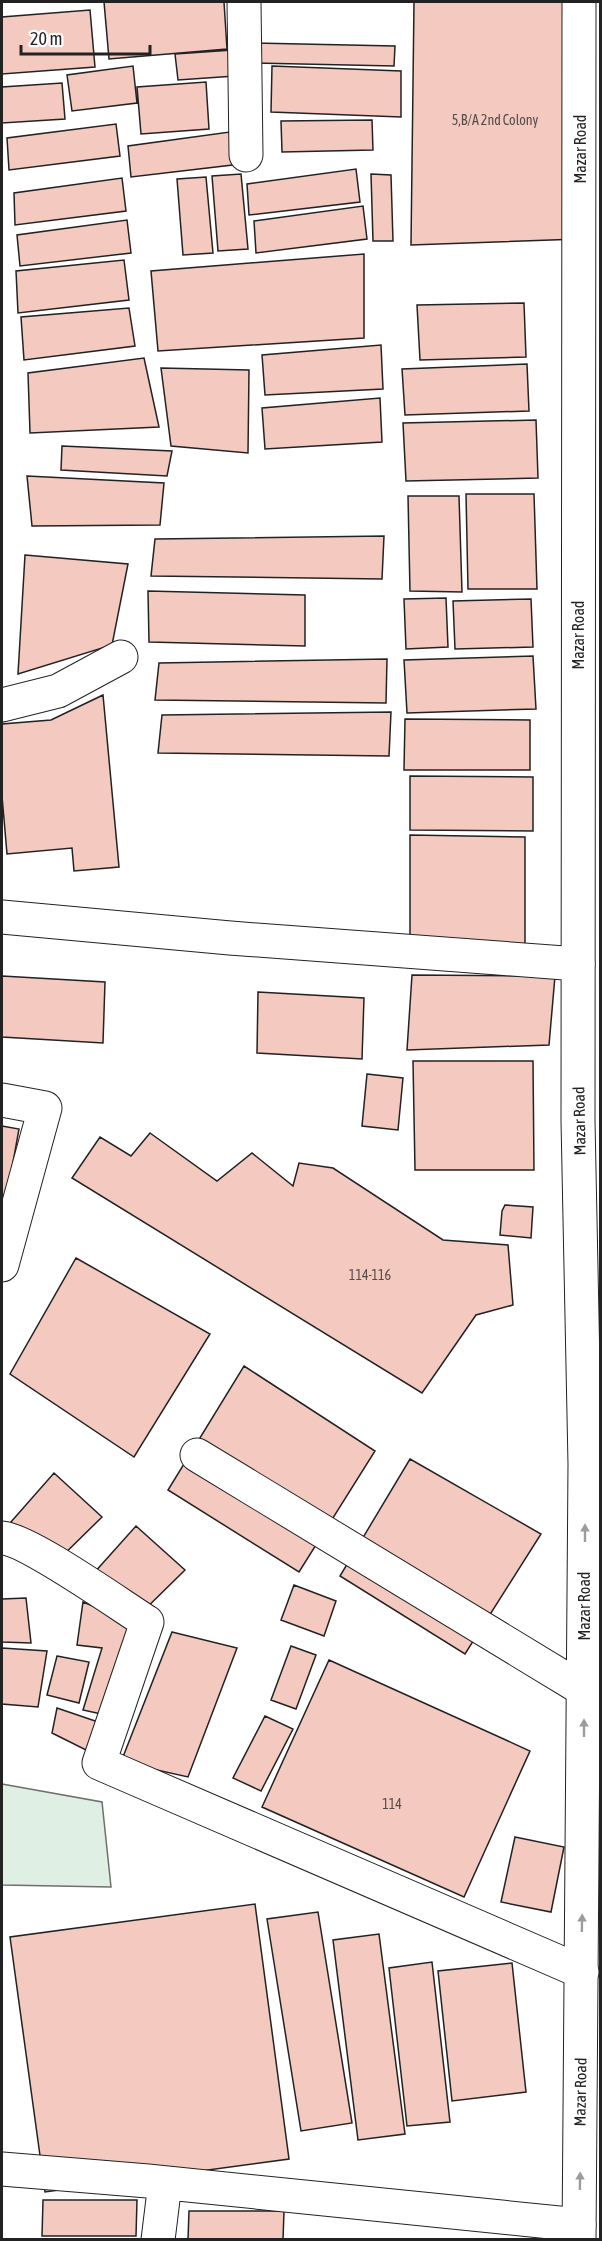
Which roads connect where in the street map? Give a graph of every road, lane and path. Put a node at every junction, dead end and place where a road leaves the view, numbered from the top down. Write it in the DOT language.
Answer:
graph roads {
  1 [pos="244,2"];
  2 [pos="579,2"];
  3 [pos="246,155"];
  4 [pos="122,657"];
  5 [pos="2,705"];
  6 [pos="2,917"];
  7 [pos="578,964"];
  8 [pos="2,1100"];
  9 [pos="2,1265"];
  10 [pos="197,1455"];
  11 [pos="2,1539"];
  12 [pos="584,1690"];
  13 [pos="582,1972"];
  14 [pos="2,2169"];
  15 [pos="165,2183"];
  16 [pos="579,2232"];
  17 [pos="158,2240"];
  1 -- 3 [label="street"];
  2 -- 7 [label="street, Mazar Road"];
  4 -- 5 [label="street"];
  6 -- 7 [label="street"];
  12 -- 7 [label="street, Mazar Road, one-way"];
  8 -- 9 [label="street"];
  10 -- 12 [label="street"];
  11 -- 13 [label="street"];
  13 -- 12 [label="street, Mazar Road, one-way"];
  16 -- 13 [label="street, Mazar Road, one-way"];
  14 -- 15 [label="street"];
  15 -- 16 [label="street"];
  15 -- 17 [label="street"];
}
